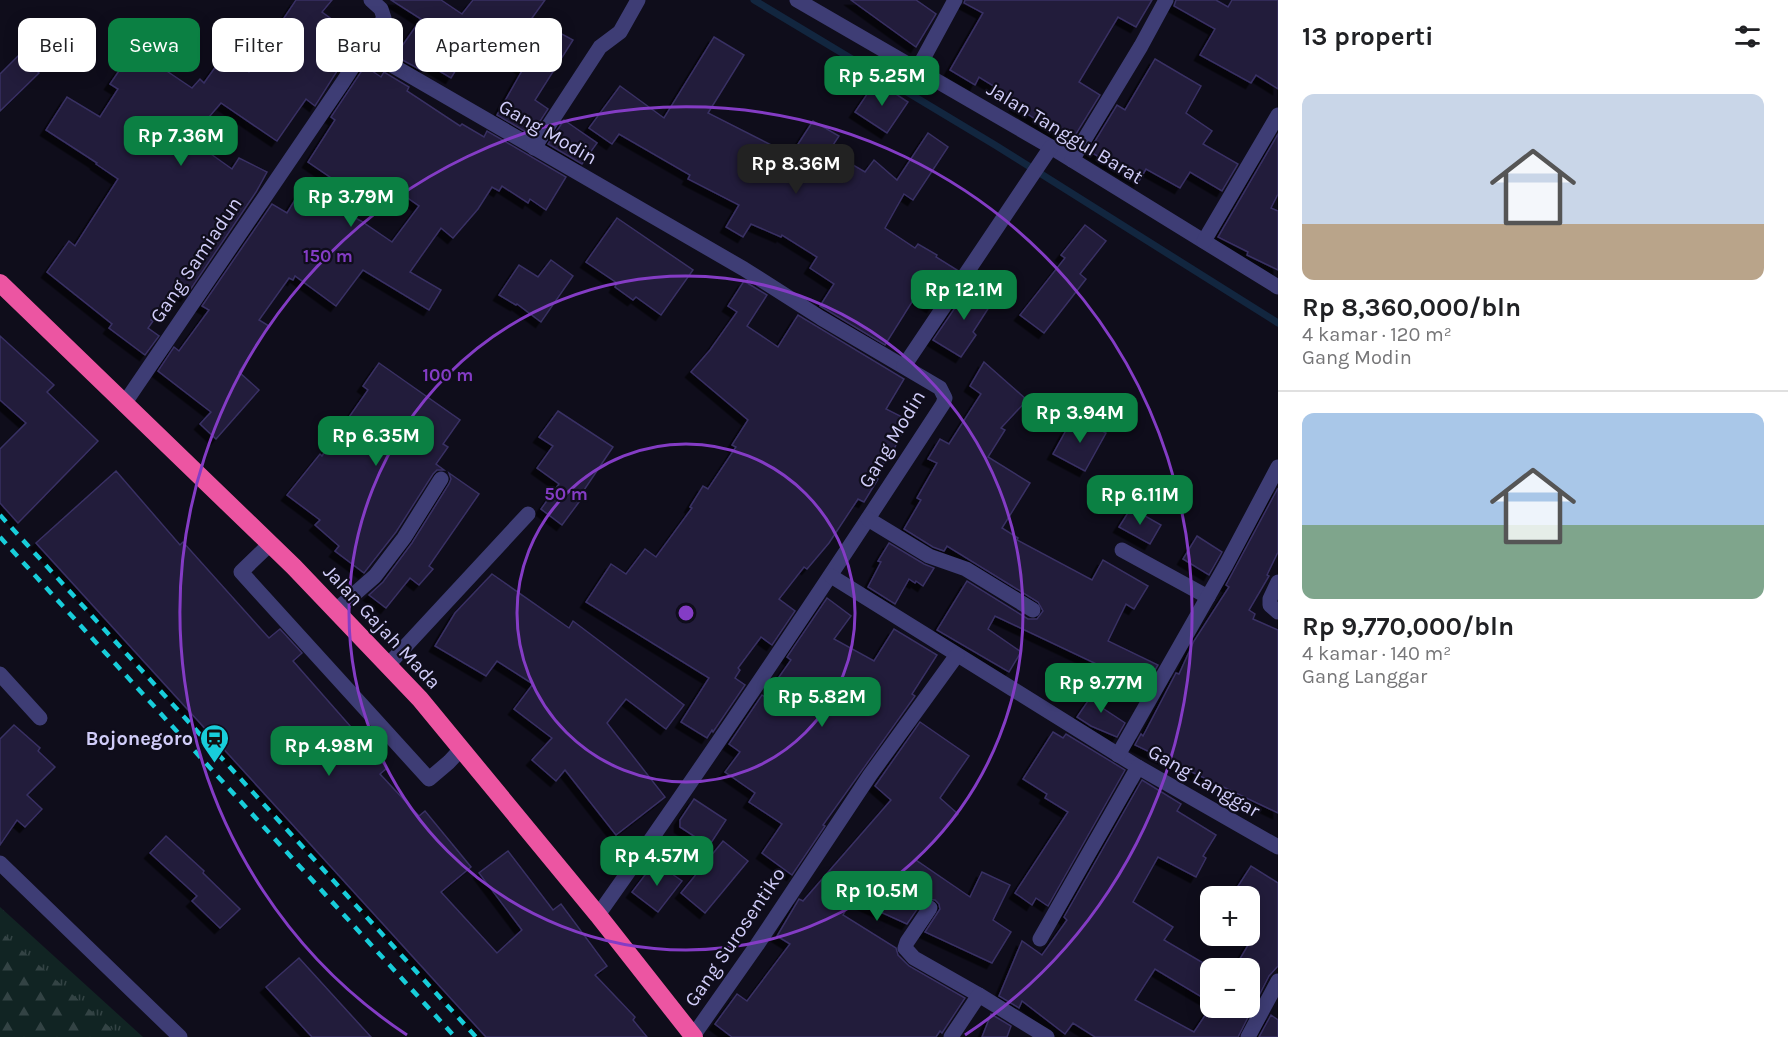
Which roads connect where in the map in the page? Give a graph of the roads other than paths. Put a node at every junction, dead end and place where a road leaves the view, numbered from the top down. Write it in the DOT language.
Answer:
graph roads {
  1 [pos="371,0"];
  2 [pos="638,0"];
  3 [pos="796,0"];
  4 [pos="955,0"];
  5 [pos="1166,0"];
  6 [pos="384,18"];
  7 [pos="916,70"];
  8 [pos="348,72"];
  9 [pos="403,72"];
  10 [pos="1278,115"];
  11 [pos="534,148"];
  12 [pos="1046,153"];
  13 [pos="1072,160"];
  14 [pos="1204,241"];
  15 [pos="0,284"];
  16 [pos="1278,287"];
  17 [pos="904,366"];
  18 [pos="124,404"];
  19 [pos="1278,466"];
  20 [pos="441,479"];
  21 [pos="528,514"];
  22 [pos="868,519"];
  23 [pos="270,544"];
  24 [pos="1122,550"];
  25 [pos="831,576"];
  26 [pos="1278,582"];
  27 [pos="1208,597"];
  28 [pos="335,610"];
  29 [pos="1034,610"];
  30 [pos="1278,612"];
  31 [pos="957,655"];
  32 [pos="388,665"];
  33 [pos="0,674"];
  34 [pos="40,718"];
  35 [pos="461,748"];
  36 [pos="1118,755"];
  37 [pos="1138,767"];
  38 [pos="1278,847"];
  39 [pos="0,863"];
  40 [pos="930,908"];
  41 [pos="598,915"];
  42 [pos="1040,939"];
  43 [pos="1278,981"];
  44 [pos="979,995"];
  45 [pos="693,1036"];
  46 [pos="180,1037"];
  47 [pos="951,1037"];
  48 [pos="1047,1037"];
  49 [pos="1248,1037"];
  1 -- 6 [label="street, Gang Samiadun"];
  2 -- 11 [label="street"];
  3 -- 7 [label="street, Jalan Tanggul Barat"];
  4 -- 7 [label="street"];
  5 -- 13 [label="street"];
  7 -- 12 [label="street, Jalan Tanggul Barat"];
  8 -- 18 [label="street, Gang Samiadun"];
  9 -- 11 [label="street, Gang Modin"];
  10 -- 14 [label="street"];
  11 -- 17 [label="street, Gang Modin"];
  12 -- 13 [label="street, Jalan Tanggul Barat"];
  12 -- 17 [label="street"];
  13 -- 14 [label="street, Jalan Tanggul Barat"];
  14 -- 16 [label="street, Jalan Tanggul Barat"];
  15 -- 18 [label="highway, Jalan Gajah Mada"];
  17 -- 22 [label="street, Gang Modin"];
  18 -- 23 [label="highway, Jalan Gajah Mada"];
  19 -- 27 [label="street"];
  20 -- 28 [label="street"];
  21 -- 32 [label="street"];
  22 -- 25 [label="street, Gang Modin"];
  22 -- 29 [label="street"];
  23 -- 28 [label="highway, Jalan Gajah Mada"];
  23 -- 35 [label="street"];
  24 -- 27 [label="street"];
  25 -- 31 [label="street, Gang Langgar"];
  25 -- 41 [label="street, Gang Modin"];
  26 -- 30 [label="street"];
  27 -- 36 [label="street"];
  28 -- 32 [label="highway, Jalan Gajah Mada"];
  31 -- 36 [label="street, Gang Langgar"];
  31 -- 45 [label="street, Gang Surosentiko"];
  32 -- 35 [label="highway, Jalan Gajah Mada"];
  33 -- 34 [label="street"];
  35 -- 41 [label="highway, Jalan Gajah Mada"];
  36 -- 37 [label="street, Gang Langgar"];
  37 -- 38 [label="street, Gang Langgar"];
  37 -- 42 [label="street"];
  39 -- 46 [label="street"];
  40 -- 44 [label="street"];
  41 -- 45 [label="highway, Jalan Gajah Mada"];
  43 -- 49 [label="street"];
  44 -- 47 [label="street"];
  44 -- 48 [label="street"];
}
